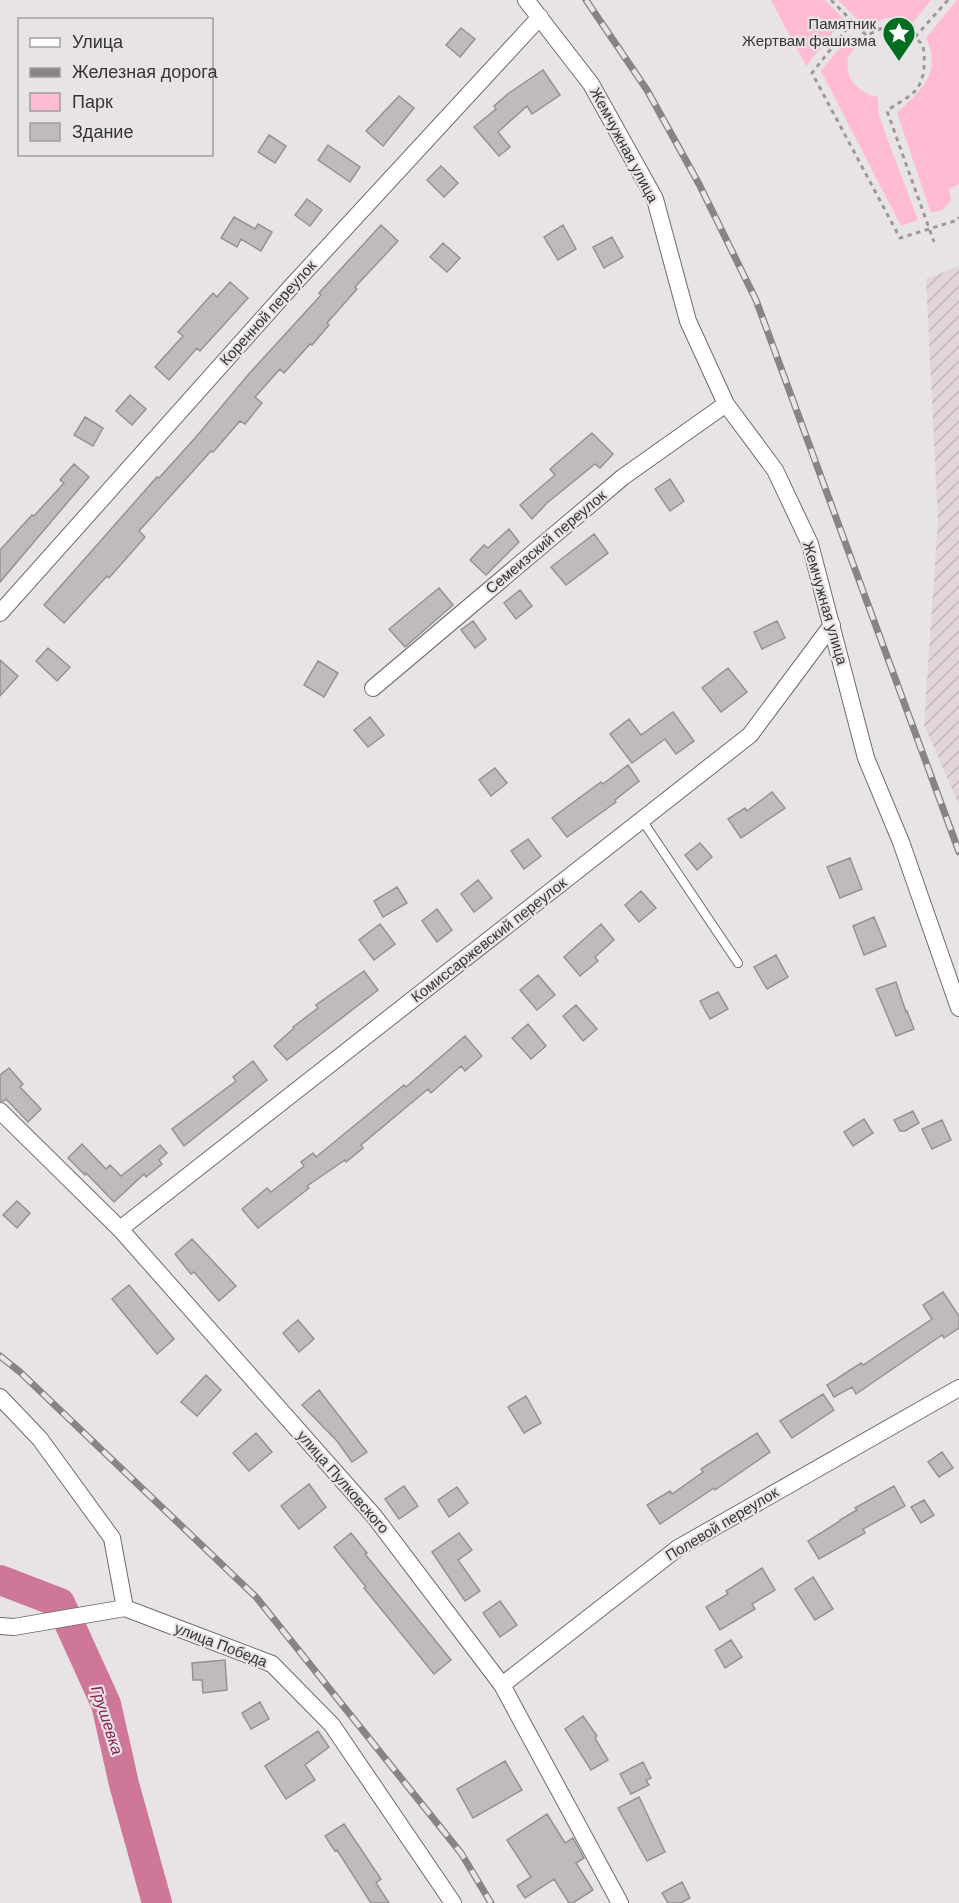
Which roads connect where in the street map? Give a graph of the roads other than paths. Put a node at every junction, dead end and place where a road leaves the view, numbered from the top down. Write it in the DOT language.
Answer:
graph roads {
  1 [pos="526,0"];
  2 [pos="540,17"];
  3 [pos="726,404"];
  4 [pos="0,613"];
  5 [pos="832,625"];
  6 [pos="372,688"];
  7 [pos="642,820"];
  8 [pos="738,963"];
  9 [pos="959,1008"];
  10 [pos="0,1111"];
  11 [pos="120,1229"];
  12 [pos="959,1388"];
  13 [pos="0,1397"];
  14 [pos="125,1608"];
  15 [pos="0,1626"];
  16 [pos="502,1685"];
  17 [pos="453,1903"];
  18 [pos="620,1903"];
  1 -- 2 [label="street, Жемчужная улица"];
  2 -- 3 [label="street, Жемчужная улица"];
  2 -- 4 [label="street, Коренной переулок"];
  3 -- 5 [label="street, Жемчужная улица"];
  3 -- 6 [label="street, Семеизский переулок"];
  5 -- 7 [label="street, Комиссаржевский переулок"];
  5 -- 9 [label="street, Жемчужная улица"];
  7 -- 8 [label="lane"];
  7 -- 11 [label="street, Комиссаржевский переулок"];
  10 -- 11 [label="street, улица Пулковского"];
  11 -- 16 [label="street, улица Пулковского"];
  12 -- 16 [label="street, Полевой переулок"];
  13 -- 14 [label="street"];
  14 -- 15 [label="street"];
  14 -- 17 [label="street, улица Победа"];
  16 -- 18 [label="street, улица Пулковского"];
}
